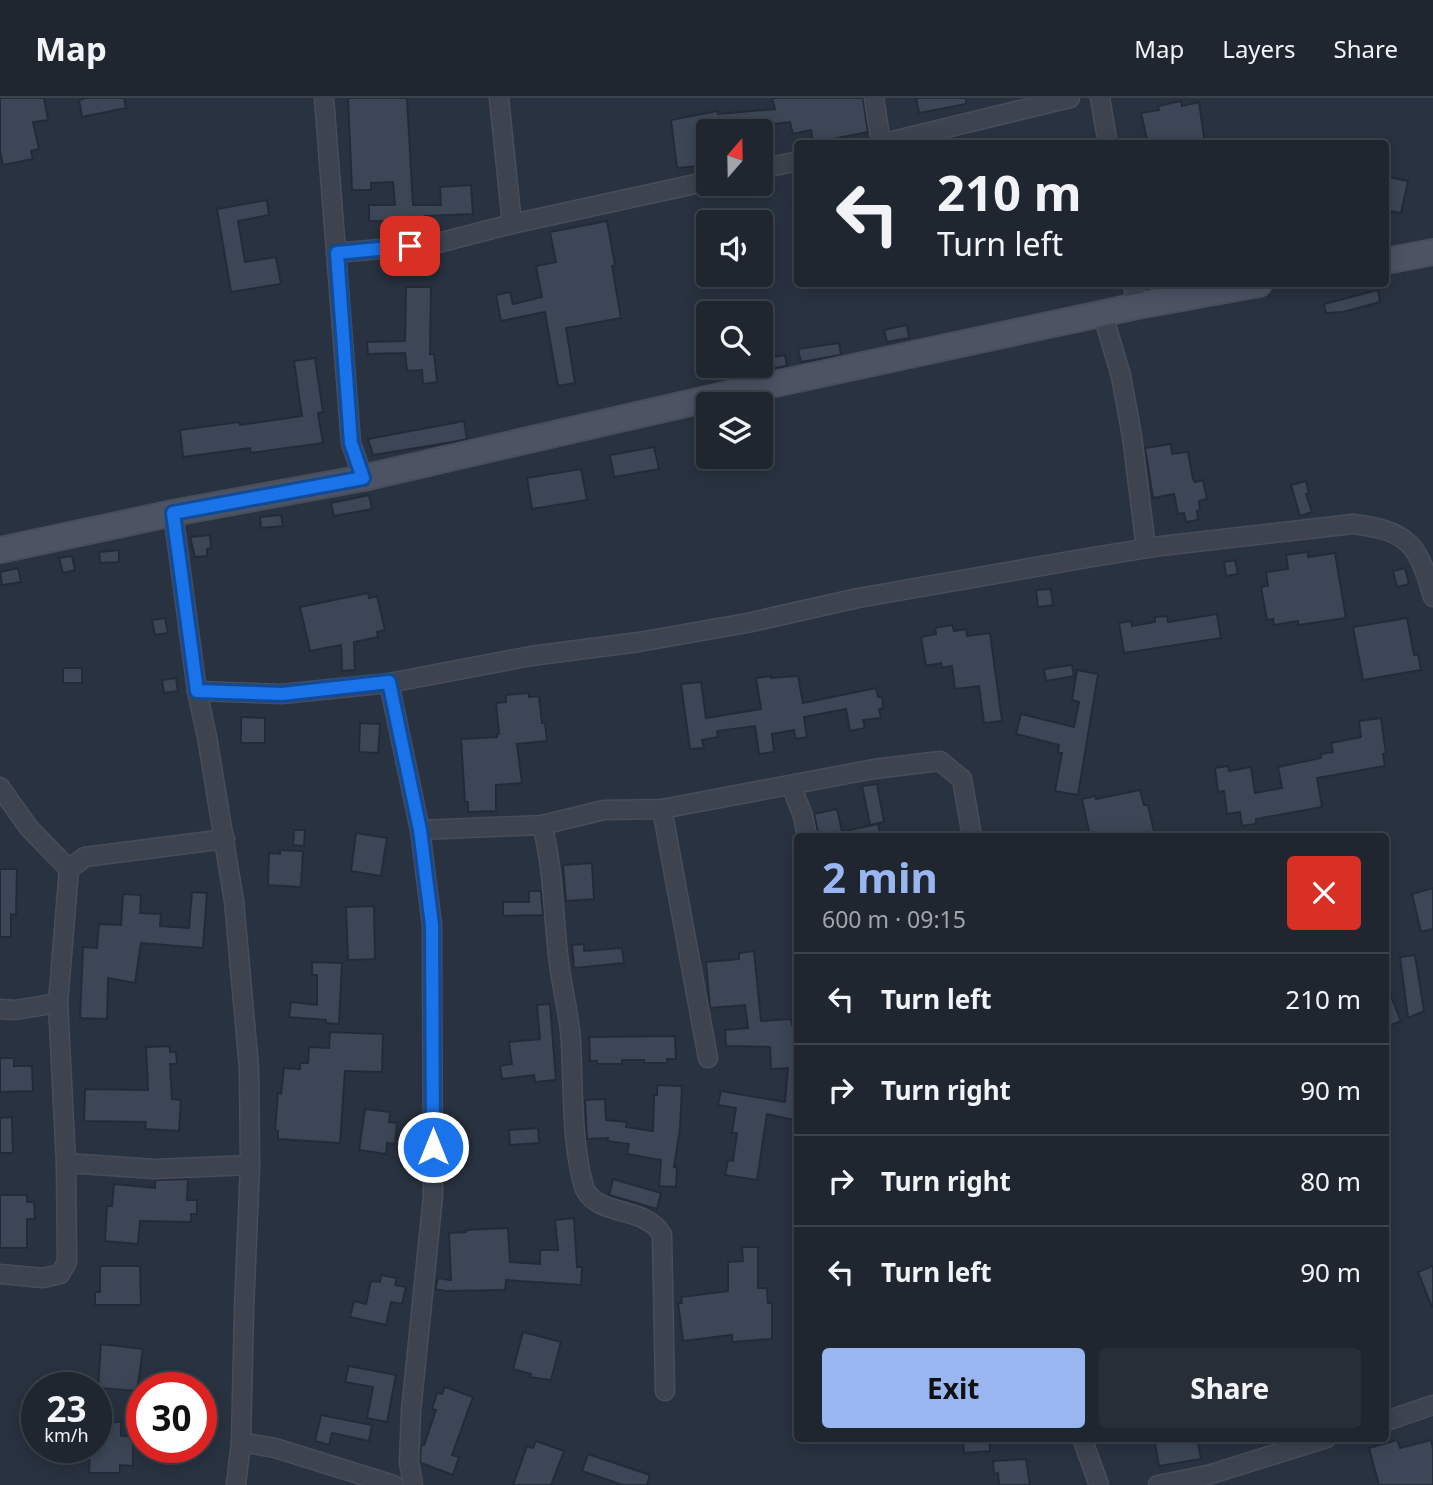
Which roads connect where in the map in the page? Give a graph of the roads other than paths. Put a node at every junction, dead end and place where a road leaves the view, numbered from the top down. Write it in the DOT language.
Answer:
graph roads {
  1 [pos="324,98"];
  2 [pos="499,98"];
  3 [pos="874,98"];
  4 [pos="1070,98"];
  5 [pos="1100,98"];
  6 [pos="880,140"];
  7 [pos="893,140"];
  8 [pos="1107,140"];
  9 [pos="794,162"];
  10 [pos="774,166"];
  11 [pos="696,184"];
  12 [pos="512,224"];
  13 [pos="1433,252"];
  14 [pos="337,253"];
  15 [pos="1389,260"];
  16 [pos="1225,287"];
  17 [pos="1135,295"];
  18 [pos="1103,314"];
  19 [pos="363,478"];
  20 [pos="173,513"];
  21 [pos="1146,548"];
  22 [pos="0,550"];
  23 [pos="1433,597"];
  24 [pos="389,682"];
  25 [pos="197,691"];
  26 [pos="791,785"];
  27 [pos="0,788"];
  28 [pos="662,809"];
  29 [pos="542,825"];
  30 [pos="420,830"];
  31 [pos="806,833"];
  32 [pos="971,833"];
  33 [pos="225,839"];
  34 [pos="69,869"];
  35 [pos="58,1003"];
  36 [pos="0,1009"];
  37 [pos="708,1058"];
  38 [pos="66,1163"];
  39 [pos="250,1165"];
  40 [pos="0,1274"];
  41 [pos="664,1391"];
  42 [pos="1433,1405"];
  43 [pos="1389,1420"];
  44 [pos="241,1442"];
  45 [pos="1083,1442"];
  46 [pos="1314,1442"];
  47 [pos="236,1485"];
  48 [pos="394,1485"];
  49 [pos="413,1485"];
  50 [pos="1099,1485"];
  51 [pos="1158,1485"];
  1 -- 14 [label="street"];
  2 -- 12 [label="street"];
  3 -- 6 [label="street"];
  4 -- 7 [label="street"];
  5 -- 8 [label="street"];
  9 -- 10 [label="street"];
  11 -- 12 [label="street"];
  12 -- 14 [label="street"];
  13 -- 15 [label="main road"];
  14 -- 19 [label="street"];
  16 -- 17 [label="main road"];
  17 -- 18 [label="main road"];
  18 -- 19 [label="main road"];
  18 -- 21 [label="street"];
  19 -- 20 [label="main road"];
  20 -- 22 [label="main road"];
  20 -- 25 [label="street"];
  21 -- 23 [label="street"];
  21 -- 24 [label="street"];
  24 -- 25 [label="street"];
  24 -- 30 [label="street"];
  25 -- 33 [label="street"];
  26 -- 28 [label="street"];
  26 -- 31 [label="street"];
  26 -- 32 [label="street"];
  27 -- 34 [label="street"];
  28 -- 29 [label="street"];
  28 -- 37 [label="street"];
  29 -- 30 [label="street"];
  29 -- 41 [label="street"];
  30 -- 49 [label="street"];
  33 -- 34 [label="street"];
  33 -- 39 [label="street"];
  34 -- 35 [label="street"];
  35 -- 36 [label="street"];
  35 -- 38 [label="street"];
  38 -- 39 [label="street"];
  38 -- 40 [label="street"];
  39 -- 44 [label="street"];
  42 -- 43 [label="street"];
  44 -- 47 [label="street"];
  44 -- 48 [label="street"];
  45 -- 50 [label="street"];
  46 -- 51 [label="street"];
}
